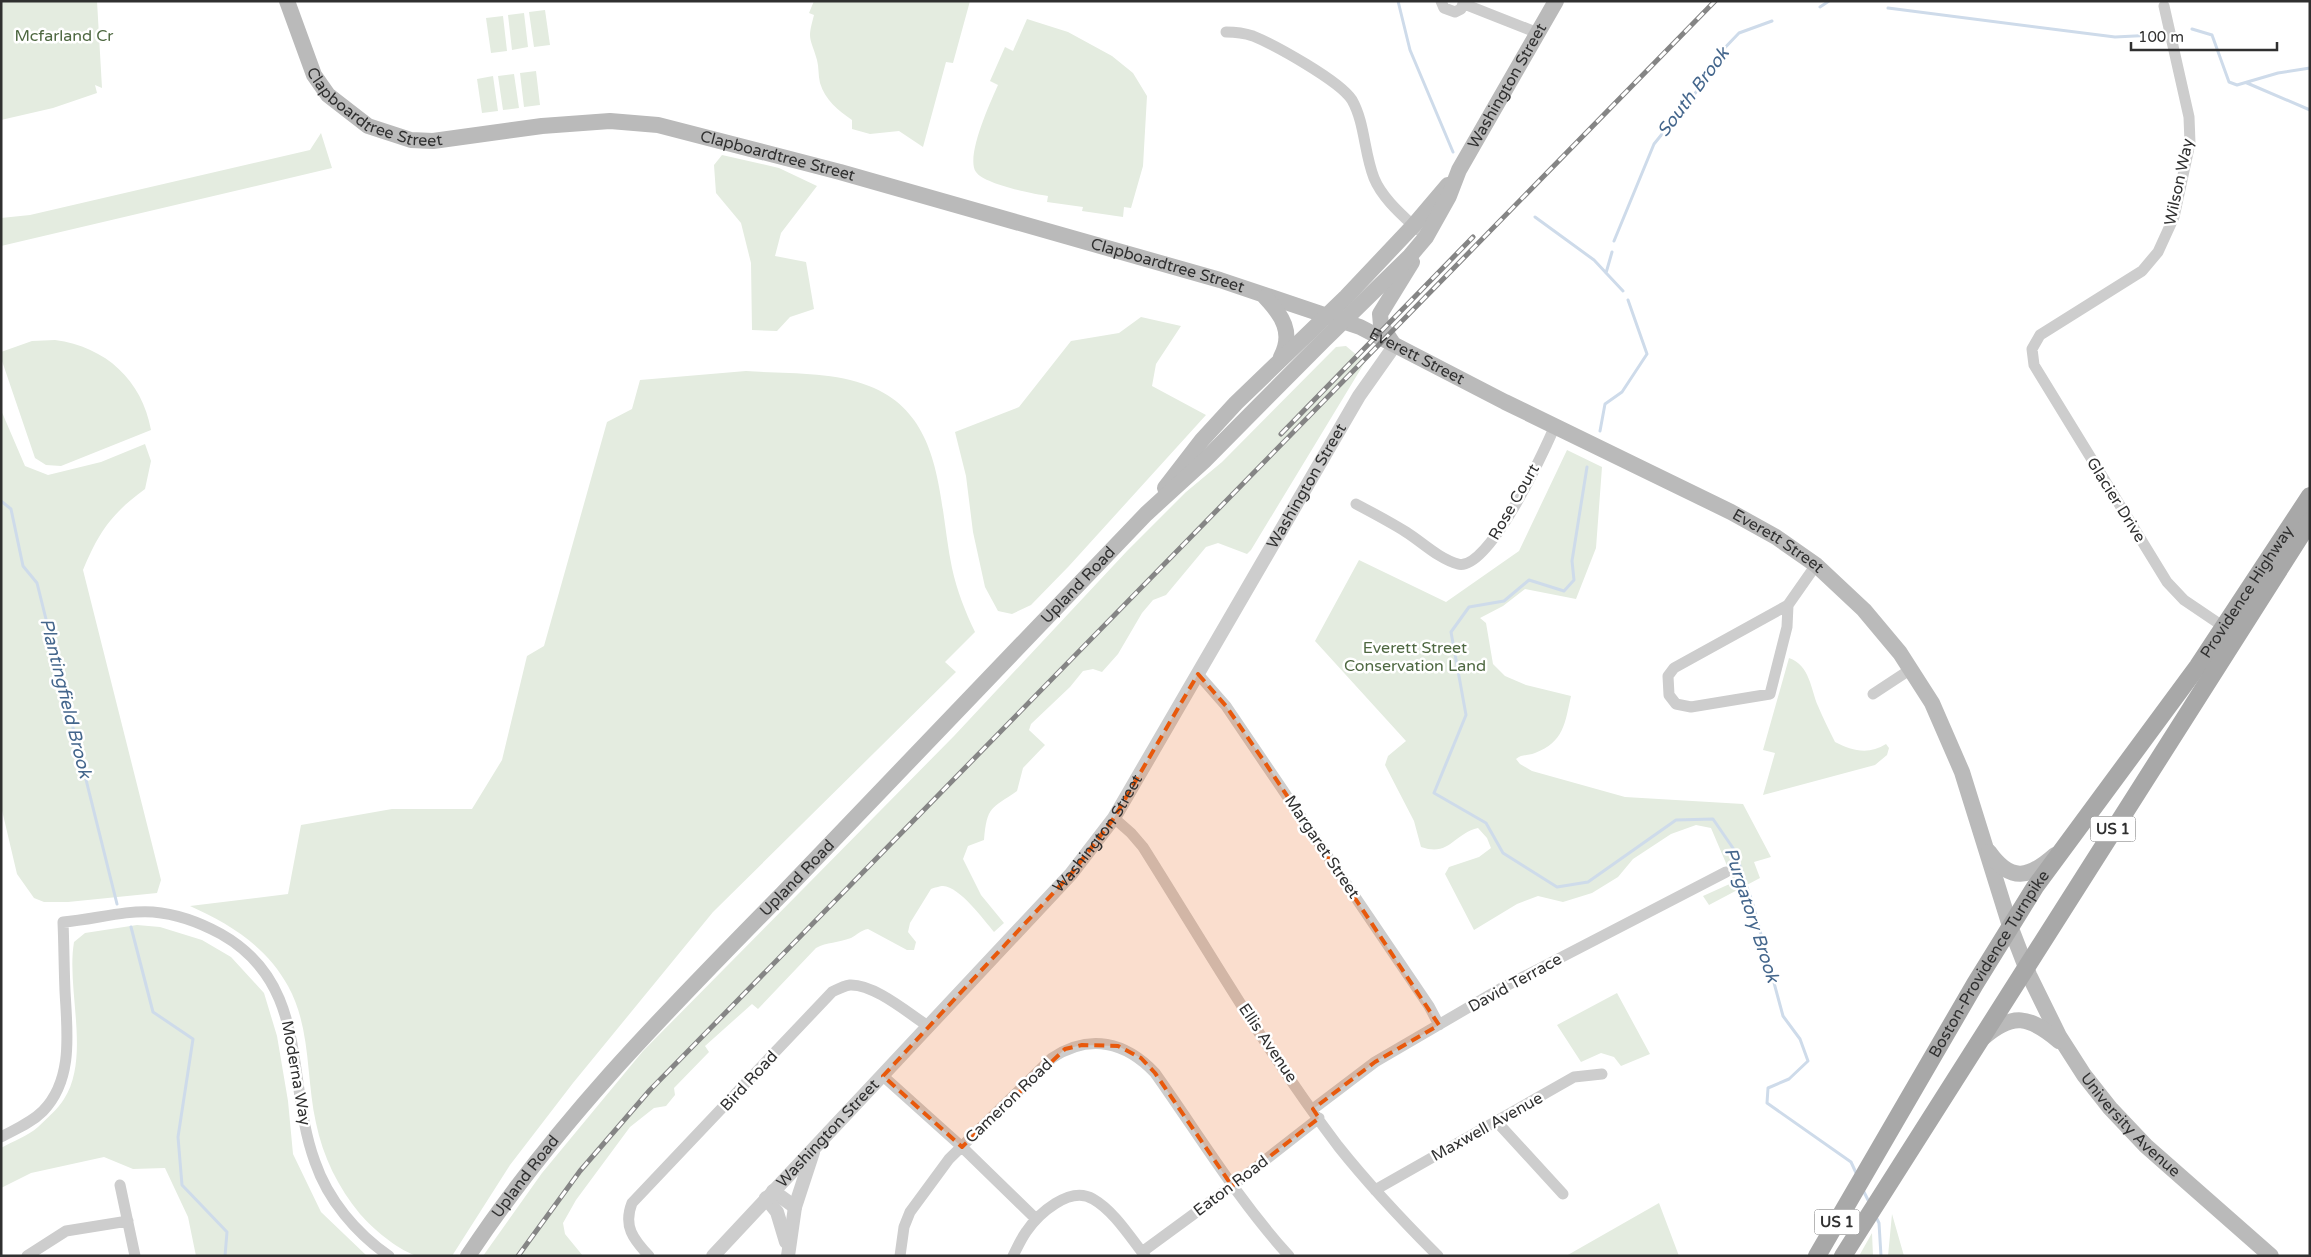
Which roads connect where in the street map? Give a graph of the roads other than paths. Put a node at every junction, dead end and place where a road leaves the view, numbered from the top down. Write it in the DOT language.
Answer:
graph roads {
  1 [pos="287,1"];
  2 [pos="1442,1"];
  3 [pos="1556,1"];
  4 [pos="1464,2"];
  5 [pos="2164,6"];
  6 [pos="1226,32"];
  7 [pos="1538,33"];
  8 [pos="1459,170"];
  9 [pos="1414,225"];
  10 [pos="1426,237"];
  11 [pos="1263,296"];
  12 [pos="1325,316"];
  13 [pos="1343,321"];
  14 [pos="1395,345"];
  15 [pos="2032,354"];
  16 [pos="1279,360"];
  17 [pos="1555,426"];
  18 [pos="2310,496"];
  19 [pos="1356,504"];
  20 [pos="1146,514"];
  21 [pos="2310,521"];
  22 [pos="1816,565"];
  23 [pos="1788,606"];
  24 [pos="2224,628"];
  25 [pos="1911,669"];
  26 [pos="1198,674"];
  27 [pos="2183,686"];
  28 [pos="2202,693"];
  29 [pos="1873,694"];
  30 [pos="1114,818"];
  31 [pos="1985,844"];
  32 [pos="2064,846"];
  33 [pos="1726,872"];
  34 [pos="2010,926"];
  35 [pos="2025,966"];
  36 [pos="1439,1025"];
  37 [pos="928,1026"];
  38 [pos="1974,1046"];
  39 [pos="2064,1046"];
  40 [pos="1602,1074"];
  41 [pos="883,1076"];
  42 [pos="1316,1113"];
  43 [pos="1497,1122"];
  44 [pos="1,1137"];
  45 [pos="815,1147"];
  46 [pos="962,1147"];
  47 [pos="120,1185"];
  48 [pos="1232,1186"];
  49 [pos="1375,1190"];
  50 [pos="1562,1194"];
  51 [pos="769,1195"];
  52 [pos="795,1207"];
  53 [pos="1036,1219"];
  54 [pos="128,1221"];
  55 [pos="788,1254"];
  56 [pos="1144,1254"];
  57 [pos="27,1256"];
  58 [pos="135,1256"];
  59 [pos="389,1256"];
  60 [pos="468,1256"];
  61 [pos="649,1256"];
  62 [pos="713,1256"];
  63 [pos="900,1256"];
  64 [pos="1014,1256"];
  65 [pos="1289,1256"];
  66 [pos="1438,1256"];
  67 [pos="1817,1256"];
  68 [pos="1843,1256"];
  69 [pos="2271,1256"];
  1 -- 11 [label="main road, Clapboardtree Street"];
  2 -- 4 [label="street"];
  3 -- 7 [label="main road, Washington Street"];
  4 -- 7 [label="street"];
  5 -- 15 [label="street, Wilson Way"];
  6 -- 9 [label="street"];
  7 -- 8 [label="main road, Washington Street"];
  8 -- 9 [label="main road, Washington Street"];
  8 -- 10 [label="main road, Washington Street"];
  9 -- 10 [label="street"];
  9 -- 12 [label="main road, Washington Street"];
  10 -- 13 [label="main road, Washington Street"];
  10 -- 14 [label="main road"];
  11 -- 12 [label="main road, Clapboardtree Street"];
  11 -- 16 [label="main road"];
  12 -- 13 [label="main road, Everett Street"];
  12 -- 16 [label="main road, Upland Road"];
  13 -- 14 [label="main road, Everett Street"];
  13 -- 20 [label="main road, Upland Road"];
  14 -- 17 [label="main road, Everett Street"];
  14 -- 26 [label="street, Washington Street"];
  15 -- 24 [label="street, Glacier Drive"];
  16 -- 20 [label="main road, Upland Road"];
  17 -- 19 [label="street, Rose Court"];
  17 -- 22 [label="main road, Everett Street"];
  18 -- 24 [label="main road, Providence Highway / US 1"];
  20 -- 60 [label="main road, Upland Road"];
  21 -- 28 [label="main road, Providence Highway / US 1"];
  22 -- 23 [label="street"];
  22 -- 25 [label="main road, Everett Street"];
  23 -- 23 [label="street"];
  24 -- 27 [label="main road, Providence Highway / US 1"];
  25 -- 29 [label="street"];
  25 -- 31 [label="main road, Everett Street"];
  26 -- 30 [label="street, Washington Street"];
  26 -- 36 [label="street, Margaret Street"];
  27 -- 32 [label="main road, Boston-Providence Turnpike / US 1"];
  28 -- 35 [label="main road, Boston-Providence Turnpike / US 1"];
  30 -- 37 [label="street, Washington Street"];
  30 -- 42 [label="street, Ellis Avenue"];
  31 -- 32 [label="main road"];
  31 -- 34 [label="main road, Everett Street"];
  32 -- 34 [label="main road, Boston-Providence Turnpike / US 1"];
  33 -- 36 [label="street, David Terrace"];
  34 -- 35 [label="main road, Everett Street"];
  34 -- 67 [label="main road, Boston-Providence Turnpike / US 1"];
  35 -- 38 [label="main road, Boston-Providence Turnpike / US 1"];
  35 -- 39 [label="main road, University Avenue"];
  36 -- 42 [label="street, David Terrace"];
  37 -- 41 [label="street, Washington Street"];
  37 -- 61 [label="street, Bird Road"];
  38 -- 39 [label="main road"];
  38 -- 68 [label="main road, Boston-Providence Turnpike / US 1"];
  39 -- 69 [label="main road, University Avenue"];
  40 -- 43 [label="street, Maxwell Avenue"];
  41 -- 45 [label="street, Washington Street"];
  41 -- 46 [label="street"];
  42 -- 48 [label="street, Eaton Road"];
  42 -- 49 [label="street, Ellis Avenue"];
  43 -- 49 [label="street, Maxwell Avenue"];
  43 -- 50 [label="street"];
  44 -- 59 [label="street, Moderna Way"];
  45 -- 51 [label="street, Washington Street"];
  45 -- 52 [label="street"];
  46 -- 48 [label="street, Cameron Road"];
  46 -- 53 [label="street"];
  46 -- 63 [label="street, Cameron Road"];
  47 -- 54 [label="street"];
  48 -- 56 [label="street, Eaton Road"];
  48 -- 65 [label="street, Cameron Road"];
  49 -- 66 [label="street, Ellis Avenue"];
  51 -- 52 [label="street"];
  51 -- 55 [label="street"];
  51 -- 62 [label="street, Washington Street"];
  52 -- 55 [label="street"];
  53 -- 56 [label="street"];
  53 -- 64 [label="street"];
  54 -- 57 [label="street"];
  54 -- 58 [label="street"];
}
